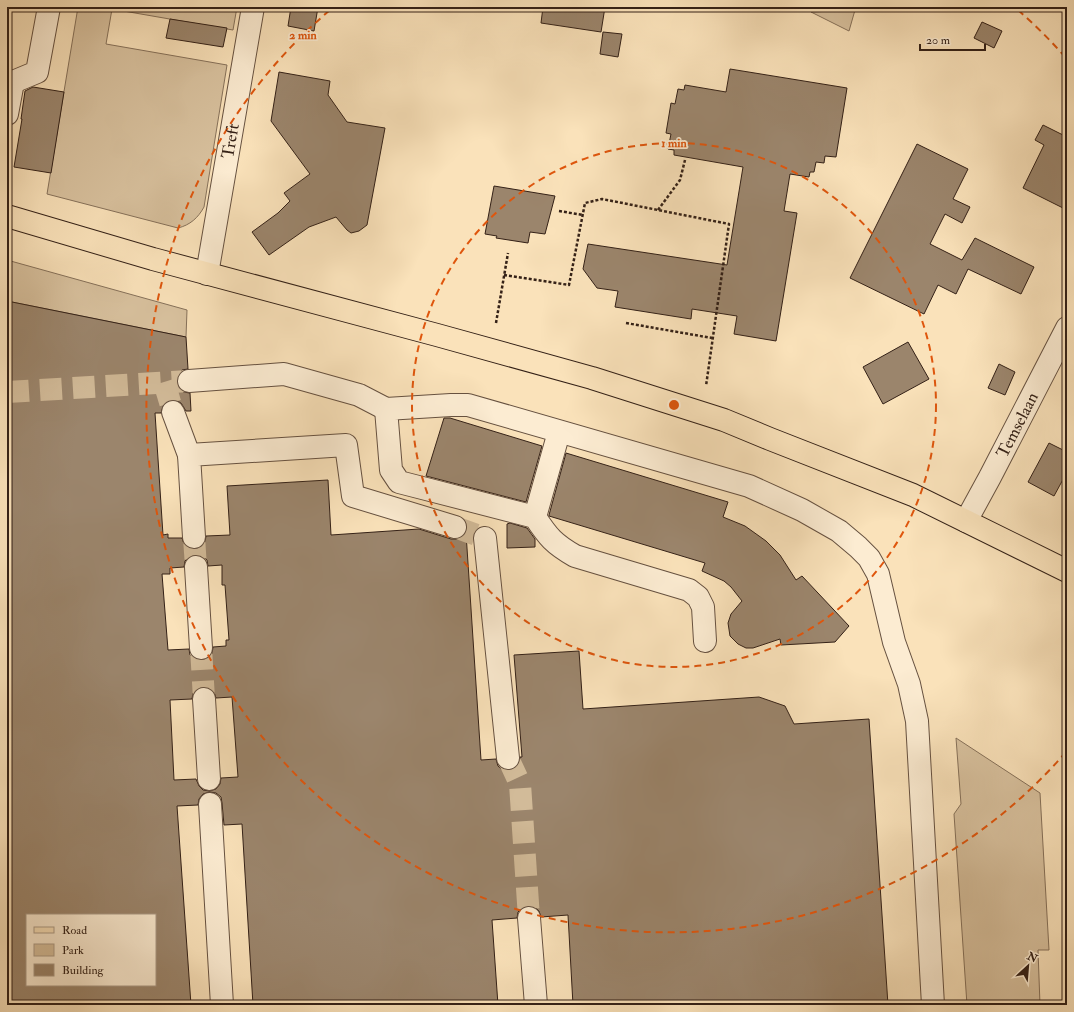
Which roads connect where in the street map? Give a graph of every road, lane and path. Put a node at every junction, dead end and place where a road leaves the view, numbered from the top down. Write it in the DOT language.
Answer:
graph roads {
  1 [pos="49,7"];
  2 [pos="253,7"];
  3 [pos="7,114"];
  4 [pos="685,160"];
  5 [pos="658,210"];
  6 [pos="559,211"];
  7 [pos="583,215"];
  8 [pos="7,216"];
  9 [pos="508,253"];
  10 [pos="207,274"];
  11 [pos="504,274"];
  12 [pos="496,323"];
  13 [pos="626,323"];
  14 [pos="1067,328"];
  15 [pos="712,338"];
  16 [pos="189,381"];
  17 [pos="706,386"];
  18 [pos="386,409"];
  19 [pos="173,412"];
  20 [pos="559,432"];
  21 [pos="189,455"];
  22 [pos="535,517"];
  23 [pos="966,521"];
  24 [pos="455,527"];
  25 [pos="194,537"];
  26 [pos="485,538"];
  27 [pos="196,567"];
  28 [pos="1067,571"];
  29 [pos="705,641"];
  30 [pos="201,648"];
  31 [pos="204,699"];
  32 [pos="508,758"];
  33 [pos="209,778"];
  34 [pos="210,804"];
  35 [pos="529,918"];
  36 [pos="222,1005"];
  37 [pos="536,1005"];
  38 [pos="933,1005"];
  1 -- 3 [label="street"];
  2 -- 10 [label="street, Treft"];
  4 -- 5 [label="path"];
  5 -- 7 [label="path"];
  5 -- 15 [label="path"];
  6 -- 7 [label="path"];
  7 -- 11 [label="path"];
  8 -- 10 [label="main road"];
  9 -- 11 [label="path"];
  10 -- 23 [label="main road"];
  11 -- 12 [label="path"];
  13 -- 15 [label="path"];
  14 -- 23 [label="street, Temselaan"];
  15 -- 17 [label="path"];
  16 -- 18 [label="street"];
  18 -- 20 [label="street"];
  18 -- 22 [label="street"];
  19 -- 21 [label="street"];
  20 -- 22 [label="street"];
  20 -- 38 [label="street"];
  21 -- 24 [label="street"];
  21 -- 25 [label="street"];
  22 -- 29 [label="street"];
  23 -- 28 [label="main road"];
  26 -- 32 [label="street"];
  27 -- 30 [label="street"];
  31 -- 33 [label="street"];
  34 -- 36 [label="street"];
  35 -- 37 [label="street"];
}
